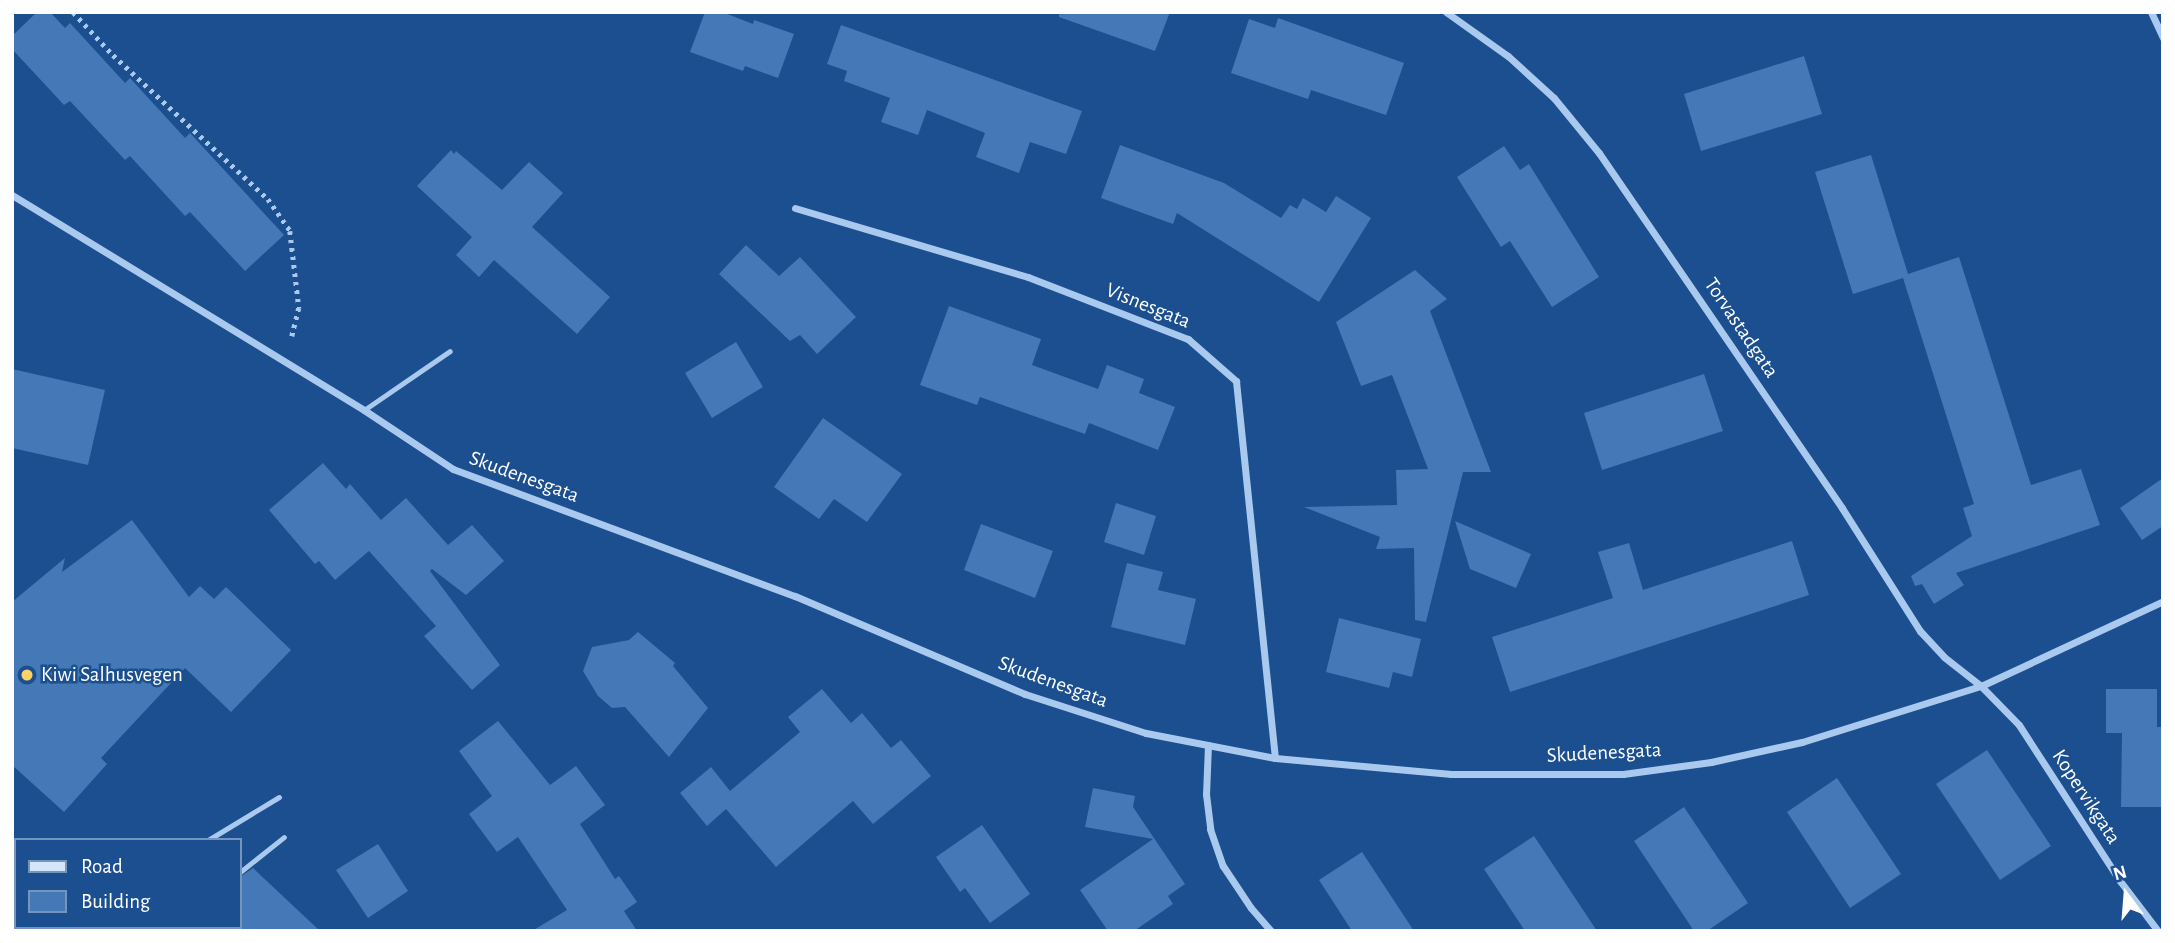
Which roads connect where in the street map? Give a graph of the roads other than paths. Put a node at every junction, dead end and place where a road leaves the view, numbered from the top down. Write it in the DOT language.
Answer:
graph roads {
  1 [pos="1446,12"];
  2 [pos="2151,12"];
  3 [pos="2163,38"];
  4 [pos="12,195"];
  5 [pos="795,208"];
  6 [pos="450,351"];
  7 [pos="364,410"];
  8 [pos="2163,601"];
  9 [pos="1981,685"];
  10 [pos="1208,745"];
  11 [pos="1275,758"];
  12 [pos="279,797"];
  13 [pos="284,837"];
  14 [pos="211,838"];
  15 [pos="242,870"];
  16 [pos="1271,931"];
  17 [pos="2158,931"];
  1 -- 9 [label="street, Torvastadgata"];
  2 -- 3 [label="street"];
  4 -- 7 [label="street, Skudenesgata"];
  5 -- 11 [label="street, Visnesgata"];
  6 -- 7 [label="lane"];
  7 -- 10 [label="street, Skudenesgata"];
  8 -- 9 [label="street, Skudenesgata"];
  9 -- 11 [label="street, Skudenesgata"];
  9 -- 17 [label="street, Kopervikgata"];
  10 -- 11 [label="street, Skudenesgata"];
  10 -- 16 [label="street"];
  12 -- 14 [label="lane"];
  13 -- 15 [label="lane"];
}
